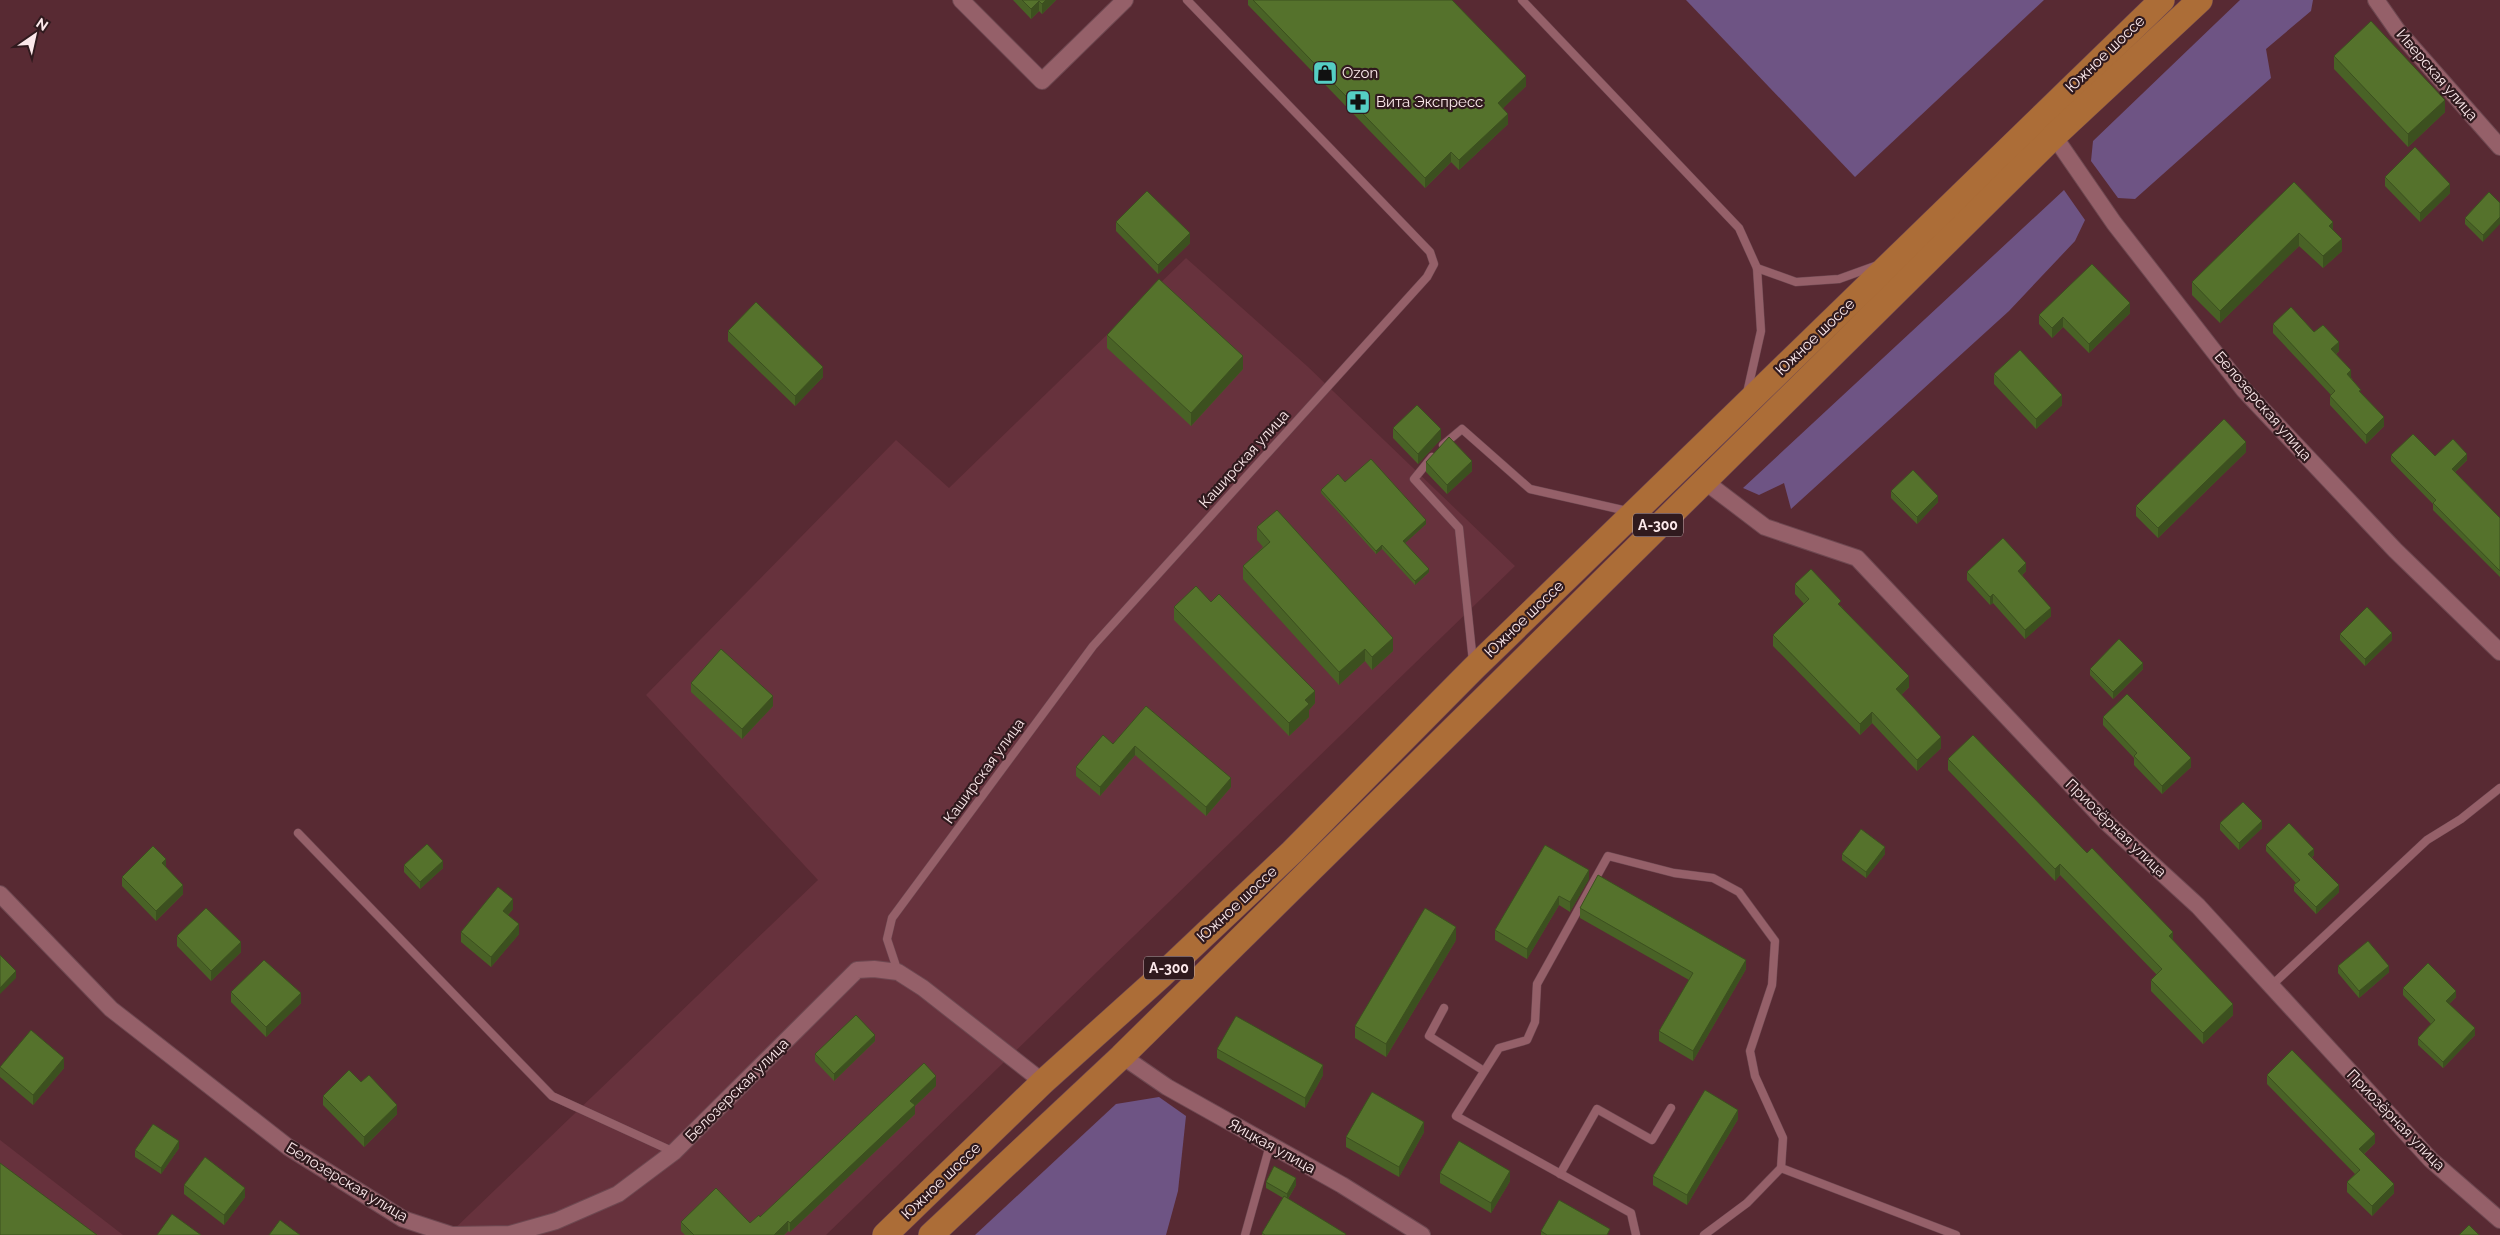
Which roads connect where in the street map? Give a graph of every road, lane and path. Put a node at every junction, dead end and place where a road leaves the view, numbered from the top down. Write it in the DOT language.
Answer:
graph roads {
  1 [pos="1125,0"];
  2 [pos="1187,0"];
  3 [pos="1522,0"];
  4 [pos="2162,0"];
  5 [pos="2200,0"];
  6 [pos="2376,0"];
  7 [pos="963,1"];
  8 [pos="2054,136"];
  9 [pos="2500,147"];
  10 [pos="1894,259"];
  11 [pos="1757,268"];
  12 [pos="1744,406"];
  13 [pos="1703,480"];
  14 [pos="1634,513"];
  15 [pos="2500,652"];
  16 [pos="1474,668"];
  17 [pos="2500,788"];
  18 [pos="298,834"];
  19 [pos="0,894"];
  20 [pos="898,972"];
  21 [pos="2271,986"];
  22 [pos="1444,1008"];
  23 [pos="1122,1056"];
  24 [pos="1484,1071"];
  25 [pos="1043,1082"];
  26 [pos="1670,1108"];
  27 [pos="1270,1145"];
  28 [pos="674,1152"];
  29 [pos="1781,1168"];
  30 [pos="1560,1174"];
  31 [pos="2500,1220"];
  32 [pos="510,1235"];
  33 [pos="885,1235"];
  34 [pos="931,1235"];
  35 [pos="1245,1235"];
  36 [pos="1422,1235"];
  37 [pos="1636,1235"];
  38 [pos="1704,1235"];
  39 [pos="1956,1235"];
  1 -- 7 [label="street"];
  2 -- 20 [label="lane, Каширская улица"];
  3 -- 11 [label="lane"];
  4 -- 10 [label="main road, Южное шоссе / А-300"];
  5 -- 8 [label="main road, Южное шоссе / А-300"];
  6 -- 9 [label="street, Иверская улица"];
  8 -- 13 [label="main road, Южное шоссе / А-300"];
  8 -- 15 [label="street, Белозерская улица"];
  10 -- 11 [label="lane"];
  10 -- 12 [label="main road, Южное шоссе / А-300"];
  11 -- 12 [label="lane"];
  12 -- 14 [label="main road, Южное шоссе / А-300"];
  13 -- 21 [label="street, Приозёрная улица"];
  13 -- 23 [label="main road, Южное шоссе / А-300"];
  14 -- 16 [label="main road, Южное шоссе / А-300"];
  14 -- 16 [label="lane"];
  16 -- 25 [label="main road, Южное шоссе / А-300"];
  17 -- 21 [label="lane"];
  18 -- 28 [label="lane"];
  19 -- 32 [label="street, Белозерская улица"];
  20 -- 25 [label="street, Белозерская улица"];
  20 -- 28 [label="street, Белозерская улица"];
  21 -- 31 [label="street, Приозёрная улица"];
  22 -- 24 [label="lane"];
  23 -- 27 [label="street, Яицкая улица"];
  23 -- 34 [label="main road, Южное шоссе / А-300"];
  24 -- 29 [label="lane"];
  24 -- 30 [label="lane"];
  25 -- 33 [label="main road, Южное шоссе / А-300"];
  26 -- 30 [label="lane"];
  27 -- 35 [label="lane"];
  27 -- 36 [label="street, Яицкая улица"];
  28 -- 32 [label="street, Белозерская улица"];
  29 -- 38 [label="lane"];
  29 -- 39 [label="lane"];
  30 -- 37 [label="lane"];
}
